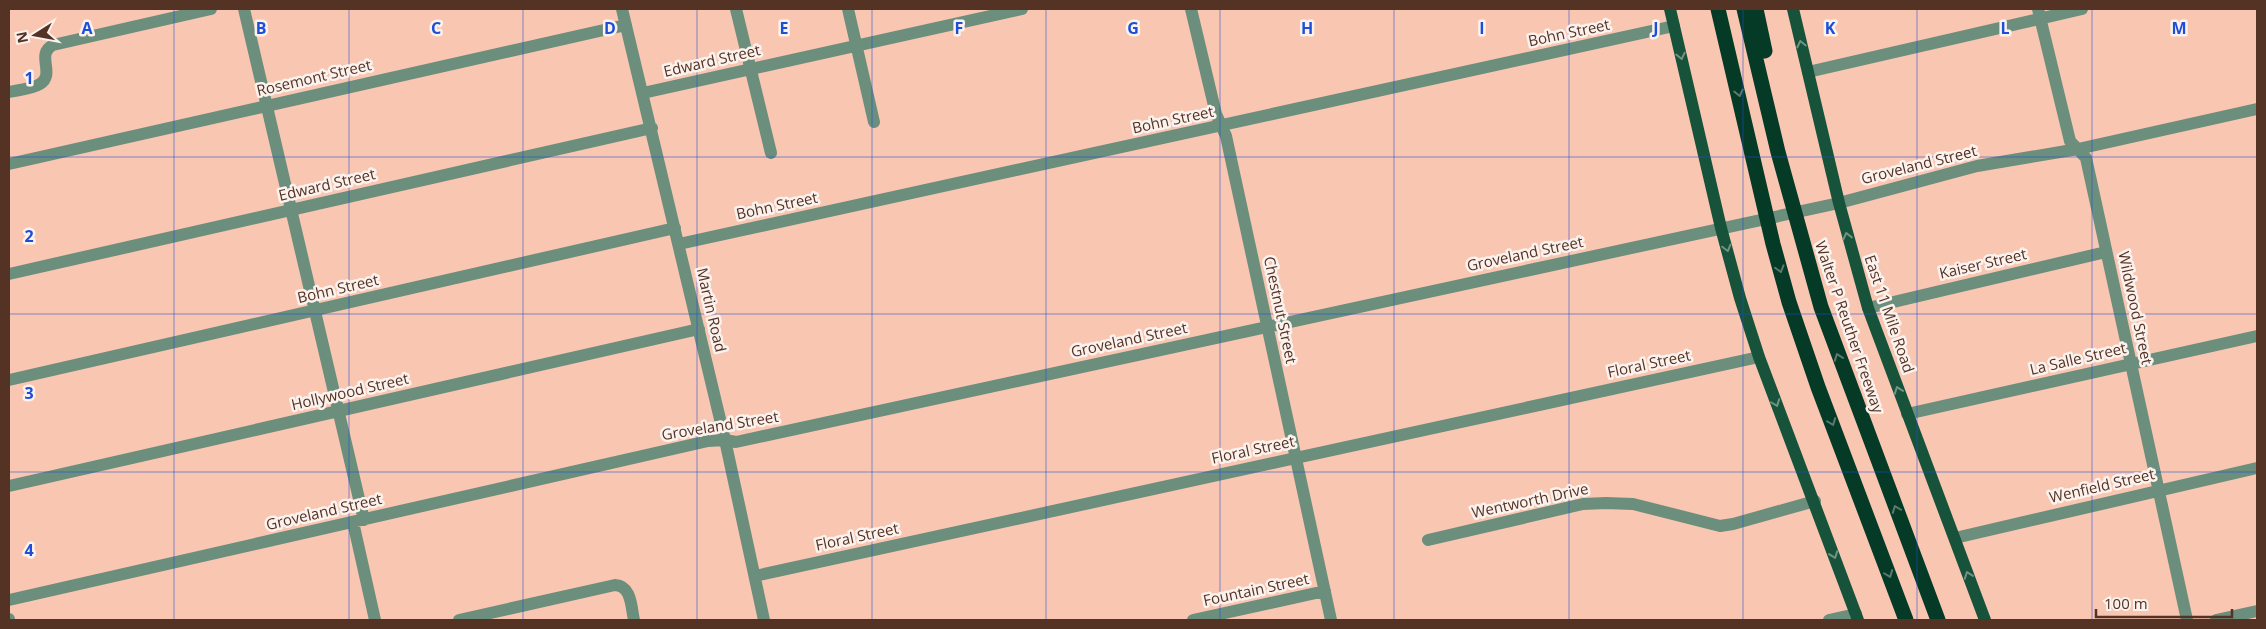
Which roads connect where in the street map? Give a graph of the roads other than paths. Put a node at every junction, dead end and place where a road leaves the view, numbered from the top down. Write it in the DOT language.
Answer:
graph roads {
  1 [pos="211,9"];
  2 [pos="244,9"];
  3 [pos="622,9"];
  4 [pos="736,9"];
  5 [pos="848,9"];
  6 [pos="1022,9"];
  7 [pos="1190,9"];
  8 [pos="1670,9"];
  9 [pos="1712,9"];
  10 [pos="1718,9"];
  11 [pos="1744,9"];
  12 [pos="1756,9"];
  13 [pos="1793,9"];
  14 [pos="2082,9"];
  15 [pos="2039,13"];
  16 [pos="626,25"];
  17 [pos="1674,26"];
  18 [pos="857,46"];
  19 [pos="1727,46"];
  20 [pos="750,68"];
  21 [pos="1808,72"];
  22 [pos="9,92"];
  23 [pos="644,93"];
  24 [pos="267,106"];
  25 [pos="2257,109"];
  26 [pos="874,122"];
  27 [pos="1221,126"];
  28 [pos="652,128"];
  29 [pos="2078,149"];
  30 [pos="771,153"];
  31 [pos="9,164"];
  32 [pos="1788,188"];
  33 [pos="1839,203"];
  34 [pos="291,210"];
  35 [pos="674,228"];
  36 [pos="1721,228"];
  37 [pos="679,244"];
  38 [pos="2106,252"];
  39 [pos="9,274"];
  40 [pos="1868,308"];
  41 [pos="315,311"];
  42 [pos="1268,327"];
  43 [pos="699,329"];
  44 [pos="2257,336"];
  45 [pos="1759,357"];
  46 [pos="2131,364"];
  47 [pos="9,380"];
  48 [pos="339,412"];
  49 [pos="1906,414"];
  50 [pos="725,440"];
  51 [pos="1296,457"];
  52 [pos="2257,468"];
  53 [pos="9,486"];
  54 [pos="2158,490"];
  55 [pos="1815,501"];
  56 [pos="358,521"];
  57 [pos="1955,538"];
  58 [pos="1428,540"];
  59 [pos="755,576"];
  60 [pos="1325,591"];
  61 [pos="9,600"];
  62 [pos="2257,611"];
  63 [pos="1857,617"];
  64 [pos="375,620"];
  65 [pos="459,620"];
  66 [pos="634,620"];
  67 [pos="764,620"];
  68 [pos="1193,620"];
  69 [pos="1332,620"];
  70 [pos="1829,620"];
  71 [pos="1906,620"];
  72 [pos="1938,620"];
  73 [pos="1985,620"];
  74 [pos="2187,620"];
  75 [pos="2216,620"];
  1 -- 22 [label="street"];
  2 -- 24 [label="street"];
  3 -- 16 [label="street, Martin Road"];
  4 -- 20 [label="street"];
  5 -- 18 [label="street"];
  6 -- 18 [label="street, Edward Street"];
  7 -- 27 [label="street, Chestnut Street"];
  8 -- 17 [label="main road"];
  9 -- 19 [label="highway"];
  10 -- 19 [label="highway"];
  11 -- 32 [label="highway, Walter P Reuther Freeway"];
  12 -- 32 [label="highway"];
  21 -- 13 [label="main road, East 11 Mile Road, one-way"];
  14 -- 15 [label="street"];
  15 -- 21 [label="street"];
  15 -- 29 [label="street, Wildwood Street"];
  16 -- 23 [label="street, Martin Road"];
  16 -- 24 [label="street, Rosemont Street"];
  17 -- 27 [label="street, Bohn Street"];
  17 -- 36 [label="main road, one-way"];
  18 -- 20 [label="street, Edward Street"];
  18 -- 26 [label="street"];
  19 -- 71 [label="highway, one-way"];
  20 -- 23 [label="street, Edward Street"];
  20 -- 30 [label="street"];
  21 -- 33 [label="main road, East 11 Mile Road"];
  23 -- 28 [label="street, Martin Road"];
  24 -- 31 [label="street, Rosemont Street"];
  24 -- 34 [label="street"];
  25 -- 29 [label="street, Groveland Street"];
  27 -- 37 [label="street, Bohn Street"];
  27 -- 42 [label="street, Chestnut Street"];
  28 -- 34 [label="street, Edward Street"];
  28 -- 35 [label="street, Martin Road"];
  29 -- 33 [label="street, Groveland Street"];
  29 -- 38 [label="street, Wildwood Street"];
  72 -- 32 [label="highway, Walter P Reuther Freeway, one-way"];
  33 -- 36 [label="street, Groveland Street"];
  40 -- 33 [label="main road, East 11 Mile Road, one-way"];
  34 -- 39 [label="street, Edward Street"];
  34 -- 41 [label="street"];
  35 -- 37 [label="street, Martin Road"];
  35 -- 41 [label="street, Bohn Street"];
  36 -- 42 [label="street, Groveland Street"];
  36 -- 45 [label="main road, one-way"];
  37 -- 43 [label="street, Martin Road"];
  38 -- 40 [label="street, Kaiser Street"];
  38 -- 46 [label="street, Wildwood Street"];
  49 -- 40 [label="main road, East 11 Mile Road, one-way"];
  41 -- 47 [label="street, Bohn Street"];
  41 -- 48 [label="street"];
  42 -- 50 [label="street, Groveland Street"];
  42 -- 51 [label="street, Chestnut Street"];
  43 -- 48 [label="street, Hollywood Street"];
  43 -- 50 [label="street, Martin Road"];
  44 -- 46 [label="street, La Salle Street"];
  45 -- 51 [label="street, Floral Street"];
  45 -- 55 [label="main road, one-way"];
  46 -- 49 [label="street, La Salle Street"];
  46 -- 54 [label="street, Wildwood Street"];
  48 -- 53 [label="street, Hollywood Street"];
  48 -- 56 [label="street"];
  49 -- 57 [label="main road, East 11 Mile Road"];
  50 -- 56 [label="street, Groveland Street"];
  50 -- 59 [label="street, Martin Road"];
  51 -- 59 [label="street, Floral Street"];
  51 -- 60 [label="street, Chestnut Street"];
  52 -- 54 [label="street, Wenfield Street"];
  54 -- 57 [label="street, Wenfield Street"];
  54 -- 74 [label="street, Wildwood Street"];
  55 -- 58 [label="street, Wentworth Drive"];
  55 -- 63 [label="main road, one-way"];
  56 -- 61 [label="street, Groveland Street"];
  56 -- 64 [label="street"];
  73 -- 57 [label="main road, East 11 Mile Road, one-way"];
  59 -- 67 [label="street, Martin Road"];
  60 -- 68 [label="street, Fountain Street"];
  60 -- 69 [label="street, Chestnut Street"];
  62 -- 75 [label="street"];
  63 -- 70 [label="street"];
  65 -- 66 [label="street"];
}
